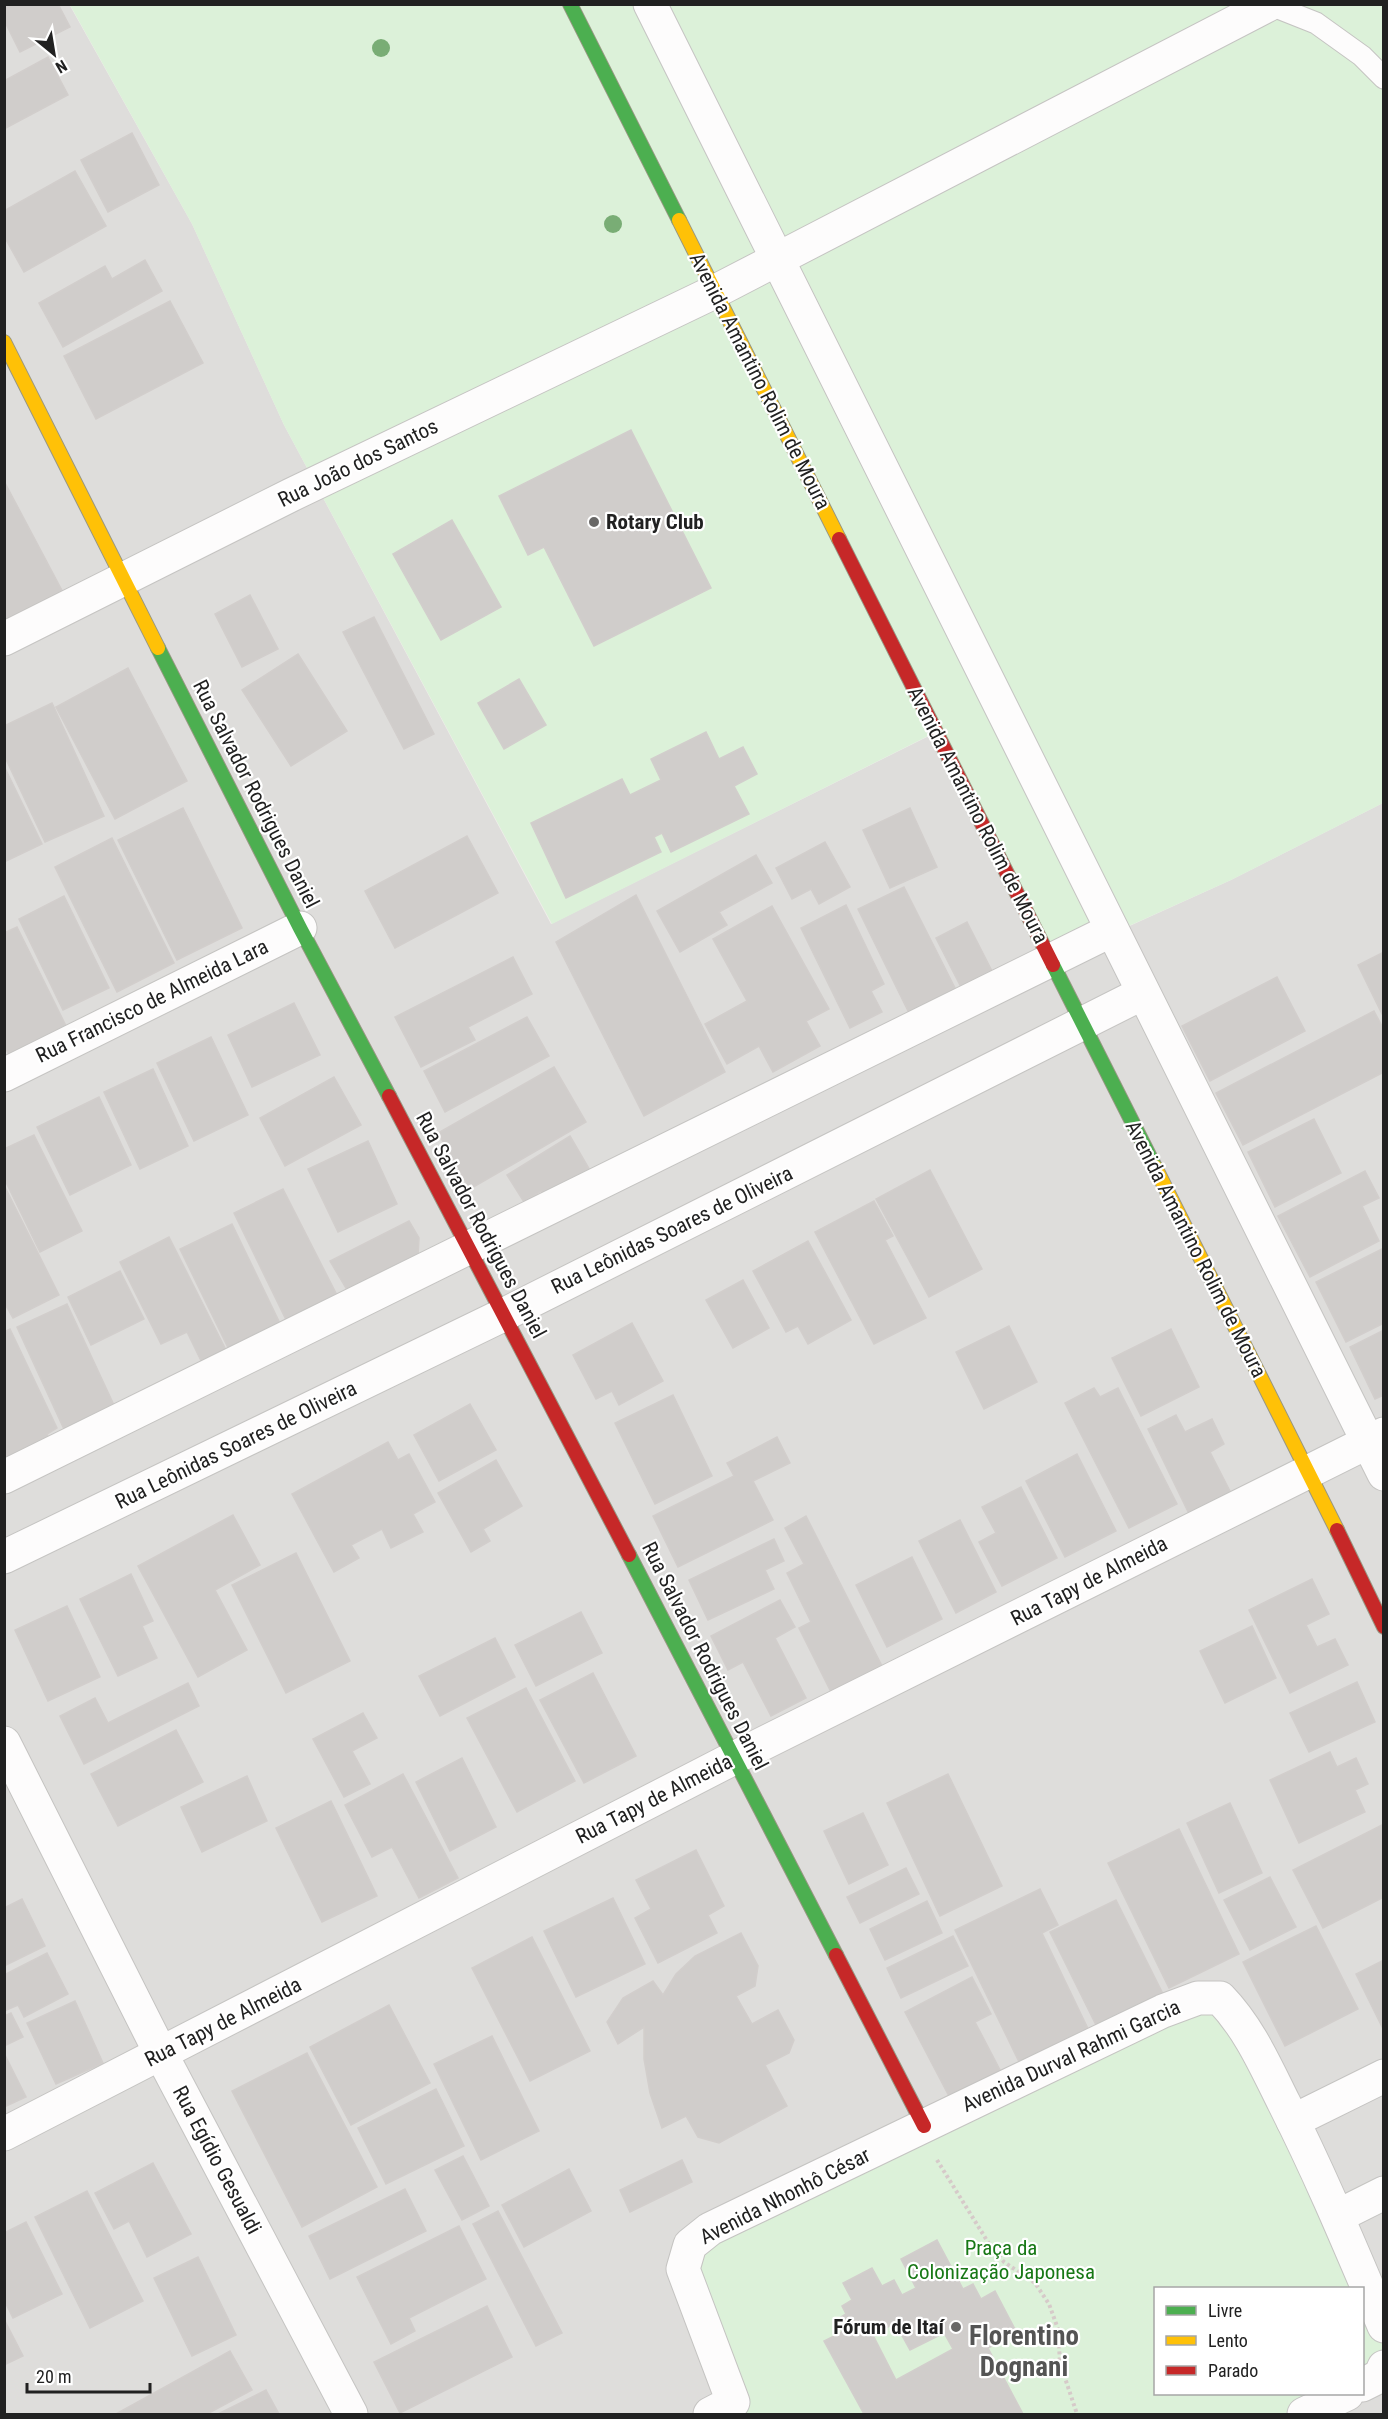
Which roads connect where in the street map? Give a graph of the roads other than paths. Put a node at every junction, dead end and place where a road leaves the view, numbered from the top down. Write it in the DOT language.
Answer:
graph roads {
  1 [pos="570,4"];
  2 [pos="650,4"];
  3 [pos="1268,5"];
  4 [pos="1383,78"];
  5 [pos="778,259"];
  6 [pos="714,292"];
  7 [pos="4,342"];
  8 [pos="125,580"];
  9 [pos="4,639"];
  10 [pos="300,928"];
  11 [pos="1112,930"];
  12 [pos="1051,961"];
  13 [pos="1143,993"];
  14 [pos="1083,1026"];
  15 [pos="4,1075"];
  16 [pos="470,1248"];
  17 [pos="505,1314"];
  18 [pos="1376,1437"];
  19 [pos="1308,1471"];
  20 [pos="1383,1474"];
  21 [pos="4,1477"];
  22 [pos="4,1557"];
  23 [pos="1383,1627"];
  24 [pos="4,1743"];
  25 [pos="734,1758"];
  26 [pos="161,2054"];
  27 [pos="1383,2076"];
  28 [pos="1293,2121"];
  29 [pos="924,2126"];
  30 [pos="4,2134"];
  31 [pos="1383,2193"];
  32 [pos="1338,2216"];
  33 [pos="1383,2326"];
  34 [pos="1383,2367"];
  35 [pos="1364,2384"];
  36 [pos="1345,2395"];
  37 [pos="728,2410"];
  38 [pos="351,2415"];
  39 [pos="1304,2415"];
  1 -- 6 [label="street, Avenida Amantino Rolim de Moura"];
  2 -- 5 [label="street"];
  3 -- 4 [label="lane"];
  3 -- 5 [label="street, Rua João dos Santos"];
  5 -- 6 [label="street, Rua João dos Santos"];
  5 -- 11 [label="street"];
  6 -- 8 [label="street, Rua João dos Santos"];
  6 -- 12 [label="street, Avenida Amantino Rolim de Moura"];
  7 -- 8 [label="street, Rua Salvador Rodrigues Daniel"];
  8 -- 9 [label="street, Rua João dos Santos"];
  8 -- 10 [label="street, Rua Salvador Rodrigues Daniel"];
  10 -- 15 [label="street, Rua Francisco de Almeida Lara"];
  10 -- 16 [label="street, Rua Salvador Rodrigues Daniel"];
  11 -- 12 [label="street"];
  11 -- 13 [label="street"];
  12 -- 14 [label="street, Avenida Amantino Rolim de Moura"];
  12 -- 16 [label="street"];
  13 -- 14 [label="street, Rua Leônidas Soares de Oliveira"];
  13 -- 18 [label="street"];
  14 -- 17 [label="street, Rua Leônidas Soares de Oliveira"];
  14 -- 19 [label="street, Avenida Amantino Rolim de Moura"];
  16 -- 17 [label="street, Rua Salvador Rodrigues Daniel"];
  16 -- 21 [label="street"];
  17 -- 22 [label="street, Rua Leônidas Soares de Oliveira"];
  17 -- 25 [label="street, Rua Salvador Rodrigues Daniel"];
  18 -- 19 [label="street, Rua Tapy de Almeida"];
  18 -- 20 [label="street"];
  19 -- 23 [label="street, Avenida Amantino Rolim de Moura"];
  19 -- 25 [label="street, Rua Tapy de Almeida"];
  24 -- 26 [label="street, Rua Egídio Gesualdi"];
  25 -- 26 [label="street, Rua Tapy de Almeida"];
  25 -- 29 [label="street, Rua Salvador Rodrigues Daniel"];
  26 -- 30 [label="street, Rua Tapy de Almeida"];
  26 -- 38 [label="street, Rua Egídio Gesualdi"];
  27 -- 28 [label="street"];
  28 -- 29 [label="street, Avenida Durval Rahmi Garcia"];
  28 -- 32 [label="street, Avenida Durval Rahmi Garcia"];
  29 -- 37 [label="street, Avenida Nhonhô César"];
  31 -- 32 [label="street"];
  32 -- 33 [label="street, Avenida Durval Rahmi Garcia"];
  34 -- 35 [label="street"];
  36 -- 39 [label="street"];
}
